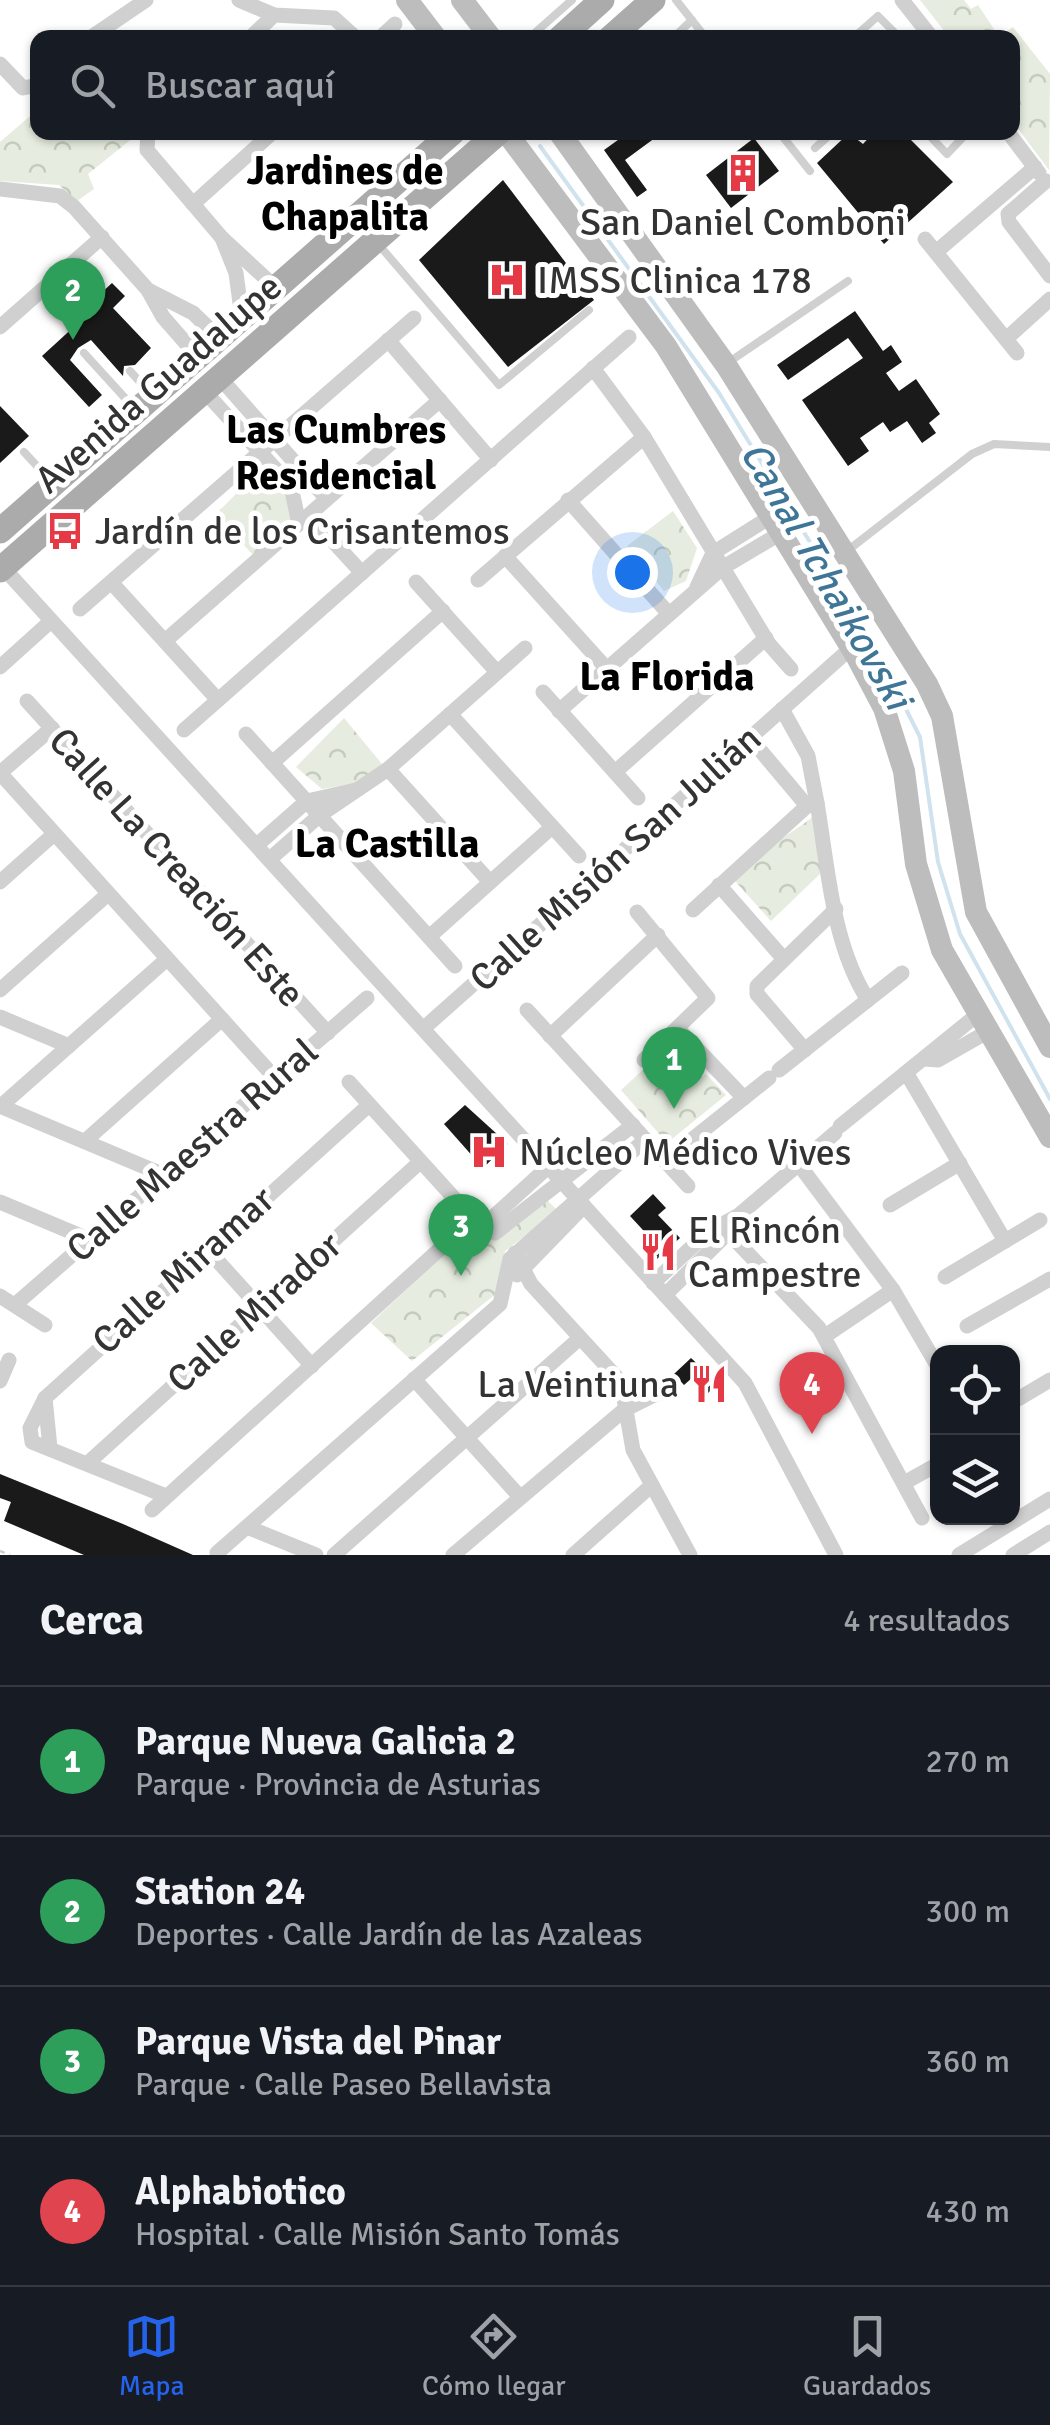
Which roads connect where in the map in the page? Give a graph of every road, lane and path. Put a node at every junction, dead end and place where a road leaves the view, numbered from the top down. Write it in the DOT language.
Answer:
graph roads {
  1 [pos="146,0"];
  2 [pos="240,0"];
  3 [pos="408,0"];
  4 [pos="462,0"];
  5 [pos="572,0"];
  6 [pos="602,0"];
  7 [pos="653,0"];
  8 [pos="676,0"];
  9 [pos="902,0"];
  10 [pos="274,15"];
  11 [pos="692,20"];
  12 [pos="395,24"];
  13 [pos="102,30"];
  14 [pos="258,30"];
  15 [pos="347,30"];
  16 [pos="389,30"];
  17 [pos="430,30"];
  18 [pos="485,30"];
  19 [pos="538,30"];
  20 [pos="569,30"];
  21 [pos="619,30"];
  22 [pos="681,30"];
  23 [pos="700,30"];
  24 [pos="861,30"];
  25 [pos="892,30"];
  26 [pos="926,30"];
  27 [pos="0,64"];
  28 [pos="30,86"];
  29 [pos="148,140"];
  30 [pos="264,140"];
  31 [pos="444,140"];
  32 [pos="494,140"];
  33 [pos="509,140"];
  34 [pos="564,140"];
  35 [pos="785,140"];
  36 [pos="824,140"];
  37 [pos="933,140"];
  38 [pos="960,140"];
  39 [pos="1014,140"];
  40 [pos="815,148"];
  41 [pos="810,171"];
  42 [pos="1044,178"];
  43 [pos="7,191"];
  44 [pos="193,204"];
  45 [pos="0,205"];
  46 [pos="102,237"];
  47 [pos="222,238"];
  48 [pos="376,241"];
  49 [pos="1050,276"];
  50 [pos="848,282"];
  51 [pos="276,288"];
  52 [pos="148,290"];
  53 [pos="1050,299"];
  54 [pos="589,310"];
  55 [pos="242,318"];
  56 [pos="414,318"];
  57 [pos="0,327"];
  58 [pos="628,337"];
  59 [pos="219,338"];
  60 [pos="388,340"];
  61 [pos="84,353"];
  62 [pos="198,356"];
  63 [pos="726,365"];
  64 [pos="593,368"];
  65 [pos="130,370"];
  66 [pos="213,386"];
  67 [pos="440,400"];
  68 [pos="145,403"];
  69 [pos="743,433"];
  70 [pos="644,437"];
  71 [pos="274,440"];
  72 [pos="1050,447"];
  73 [pos="24,452"];
  74 [pos="260,452"];
  75 [pos="490,460"];
  76 [pos="305,474"];
  77 [pos="54,484"];
  78 [pos="292,486"];
  79 [pos="328,498"];
  80 [pos="568,500"];
  81 [pos="304,519"];
  82 [pos="776,525"];
  83 [pos="0,531"];
  84 [pos="713,553"];
  85 [pos="844,554"];
  86 [pos="506,556"];
  87 [pos="1,567"];
  88 [pos="722,568"];
  89 [pos="362,573"];
  90 [pos="478,580"];
  91 [pos="111,582"];
  92 [pos="416,582"];
  93 [pos="696,591"];
  94 [pos="80,609"];
  95 [pos="442,611"];
  96 [pos="670,614"];
  97 [pos="52,621"];
  98 [pos="766,638"];
  99 [pos="165,641"];
  100 [pos="525,648"];
  101 [pos="851,648"];
  102 [pos="0,667"];
  103 [pos="607,669"];
  104 [pos="792,669"];
  105 [pos="497,672"];
  106 [pos="543,692"];
  107 [pos="218,700"];
  108 [pos="27,701"];
  109 [pos="782,709"];
  110 [pos="560,710"];
  111 [pos="450,714"];
  112 [pos="52,728"];
  113 [pos="184,730"];
  114 [pos="246,734"];
  115 [pos="750,738"];
  116 [pos="272,763"];
  117 [pos="388,769"];
  118 [pos="615,772"];
  119 [pos="0,773"];
  120 [pos="360,790"];
  121 [pos="638,798"];
  122 [pos="307,802"];
  123 [pos="812,804"];
  124 [pos="320,816"];
  125 [pos="552,827"];
  126 [pos="54,834"];
  127 [pos="258,844"];
  128 [pos="579,856"];
  129 [pos="271,858"];
  130 [pos="0,882"];
  131 [pos="490,882"];
  132 [pos="719,885"];
  133 [pos="108,894"];
  134 [pos="836,909"];
  135 [pos="693,910"];
  136 [pos="637,912"];
  137 [pos="658,935"];
  138 [pos="429,937"];
  139 [pos="783,958"];
  140 [pos="167,959"];
  141 [pos="455,966"];
  142 [pos="902,973"];
  143 [pos="0,990"];
  144 [pos="367,998"];
  145 [pos="868,1000"];
  146 [pos="526,1010"];
  147 [pos="0,1017"];
  148 [pos="222,1019"];
  149 [pos="982,1024"];
  150 [pos="424,1028"];
  151 [pos="678,1029"];
  152 [pos="328,1033"];
  153 [pos="550,1036"];
  154 [pos="70,1046"];
  155 [pos="1050,1047"];
  156 [pos="805,1050"];
  157 [pos="644,1060"];
  158 [pos="907,1074"];
  159 [pos="276,1079"];
  160 [pos="348,1082"];
  161 [pos="744,1098"];
  162 [pos="369,1105"];
  163 [pos="0,1106"];
  164 [pos="633,1125"];
  165 [pos="1050,1137"];
  166 [pos="646,1140"];
  167 [pos="85,1141"];
  168 [pos="665,1161"];
  169 [pos="420,1162"];
  170 [pos="797,1162"];
  171 [pos="960,1163"];
  172 [pos="548,1166"];
  173 [pos="164,1174"];
  174 [pos="561,1180"];
  175 [pos="688,1186"];
  176 [pos="0,1202"];
  177 [pos="580,1202"];
  178 [pos="890,1206"];
  179 [pos="1040,1220"];
  180 [pos="477,1223"];
  181 [pos="724,1228"];
  182 [pos="88,1239"];
  183 [pos="1006,1241"];
  184 [pos="207,1249"];
  185 [pos="514,1254"];
  186 [pos="520,1271"];
  187 [pos="944,1277"];
  188 [pos="1050,1279"];
  189 [pos="507,1285"];
  190 [pos="659,1289"];
  191 [pos="893,1290"];
  192 [pos="0,1296"];
  193 [pos="17,1303"];
  194 [pos="259,1308"];
  195 [pos="44,1325"];
  196 [pos="967,1326"];
  197 [pos="825,1336"];
  198 [pos="580,1338"];
  199 [pos="930,1353"];
  200 [pos="9,1360"];
  201 [pos="312,1366"];
  202 [pos="414,1380"];
  203 [pos="1050,1380"];
  204 [pos="0,1381"];
  205 [pos="672,1386"];
  206 [pos="1020,1398"];
  207 [pos="624,1410"];
  208 [pos="468,1437"];
  209 [pos="89,1462"];
  210 [pos="930,1468"];
  211 [pos="904,1483"];
  212 [pos="652,1485"];
  213 [pos="166,1496"];
  214 [pos="281,1496"];
  215 [pos="520,1497"];
  216 [pos="1050,1500"];
  217 [pos="152,1510"];
  218 [pos="922,1518"];
  219 [pos="247,1527"];
  220 [pos="1050,1532"];
  221 [pos="288,1543"];
  222 [pos="0,1551"];
  223 [pos="217,1554"];
  224 [pos="10,1555"];
  225 [pos="316,1555"];
  226 [pos="334,1555"];
  227 [pos="453,1555"];
  228 [pos="572,1555"];
  229 [pos="690,1555"];
  230 [pos="836,1555"];
  231 [pos="959,1555"];
  232 [pos="1013,1555"];
  1 -- 13 [label="street"];
  2 -- 10 [label="street"];
  3 -- 17 [label="street"];
  4 -- 18 [label="street"];
  5 -- 19 [label="lane"];
  6 -- 20 [label="main road"];
  7 -- 21 [label="main road"];
  8 -- 11 [label="lane"];
  9 -- 26 [label="street"];
  10 -- 14 [label="street"];
  10 -- 15 [label="street"];
  11 -- 22 [label="lane"];
  11 -- 23 [label="lane"];
  12 -- 16 [label="street"];
  24 -- 25 [label="lane"];
  27 -- 28 [label="street"];
  29 -- 44 [label="street"];
  30 -- 44 [label="street"];
  31 -- 51 [label="main road, Avenida Guadalupe"];
  32 -- 48 [label="main road, Avenida Guadalupe"];
  33 -- 69 [label="street"];
  34 -- 63 [label="street"];
  35 -- 41 [label="lane"];
  36 -- 40 [label="lane"];
  37 -- 38 [label="lane"];
  39 -- 42 [label="street"];
  42 -- 49 [label="street"];
  42 -- 53 [label="street"];
  43 -- 45 [label="street"];
  43 -- 46 [label="street"];
  44 -- 47 [label="street"];
  46 -- 52 [label="street"];
  46 -- 57 [label="street"];
  47 -- 51 [label="street"];
  47 -- 55 [label="street"];
  48 -- 54 [label="lane"];
  48 -- 66 [label="main road, Avenida Guadalupe"];
  50 -- 63 [label="lane"];
  51 -- 55 [label="main road, Avenida Guadalupe"];
  52 -- 59 [label="street"];
  52 -- 62 [label="street"];
  55 -- 59 [label="main road, Avenida Guadalupe"];
  56 -- 60 [label="street"];
  58 -- 64 [label="street"];
  59 -- 62 [label="main road, Avenida Guadalupe"];
  60 -- 67 [label="street"];
  60 -- 71 [label="street"];
  61 -- 68 [label="lane"];
  62 -- 68 [label="main road, Avenida Guadalupe"];
  63 -- 69 [label="street"];
  64 -- 70 [label="street"];
  64 -- 75 [label="street"];
  65 -- 68 [label="lane"];
  66 -- 71 [label="street"];
  66 -- 74 [label="street"];
  66 -- 87 [label="main road, Avenida Guadalupe"];
  67 -- 75 [label="street"];
  67 -- 79 [label="street"];
  68 -- 77 [label="main road, Avenida Guadalupe"];
  69 -- 82 [label="street"];
  69 -- 85 [label="street"];
  70 -- 80 [label="street"];
  70 -- 84 [label="street"];
  71 -- 74 [label="street"];
  71 -- 76 [label="street"];
  72 -- 85 [label="lane"];
  73 -- 77 [label="lane"];
  74 -- 78 [label="street"];
  74 -- 91 [label="street"];
  75 -- 89 [label="street"];
  76 -- 78 [label="street"];
  76 -- 79 [label="street"];
  77 -- 83 [label="main road, Avenida Guadalupe"];
  78 -- 81 [label="street"];
  79 -- 81 [label="street"];
  80 -- 86 [label="street"];
  80 -- 96 [label="street"];
  81 -- 89 [label="street"];
  81 -- 99 [label="street"];
  82 -- 84 [label="street"];
  82 -- 88 [label="street"];
  82 -- 101 [label="street"];
  84 -- 88 [label="street"];
  84 -- 93 [label="street"];
  85 -- 155 [label="street"];
  86 -- 90 [label="street"];
  86 -- 103 [label="street"];
  87 -- 97 [label="street"];
  88 -- 93 [label="street"];
  88 -- 98 [label="street"];
  89 -- 107 [label="street"];
  91 -- 94 [label="street"];
  91 -- 99 [label="street"];
  92 -- 95 [label="street"];
  93 -- 96 [label="street"];
  95 -- 105 [label="street"];
  95 -- 116 [label="street"];
  96 -- 103 [label="street"];
  97 -- 102 [label="street"];
  97 -- 127 [label="street"];
  98 -- 104 [label="street"];
  98 -- 118 [label="street"];
  99 -- 107 [label="street"];
  100 -- 105 [label="street"];
  101 -- 109 [label="street, Calle Misión San Julián"];
  101 -- 149 [label="street"];
  103 -- 110 [label="street"];
  105 -- 111 [label="street"];
  106 -- 110 [label="street"];
  107 -- 113 [label="street"];
  108 -- 112 [label="street, Calle La Creación Este"];
  109 -- 115 [label="street, Calle Misión San Julián"];
  109 -- 123 [label="street"];
  110 -- 118 [label="street"];
  111 -- 117 [label="street"];
  111 -- 125 [label="street"];
  112 -- 119 [label="street"];
  112 -- 152 [label="street, Calle La Creación Este"];
  114 -- 116 [label="street"];
  115 -- 123 [label="street"];
  115 -- 150 [label="street, Calle Misión San Julián"];
  116 -- 122 [label="street"];
  117 -- 120 [label="street"];
  117 -- 131 [label="street"];
  118 -- 121 [label="street"];
  119 -- 126 [label="street"];
  120 -- 122 [label="street"];
  120 -- 124 [label="street"];
  122 -- 124 [label="street"];
  122 -- 127 [label="street"];
  123 -- 132 [label="street"];
  123 -- 134 [label="street"];
  124 -- 129 [label="street"];
  124 -- 138 [label="street"];
  125 -- 128 [label="street"];
  125 -- 131 [label="street"];
  126 -- 130 [label="street"];
  126 -- 133 [label="street"];
  127 -- 129 [label="street"];
  129 -- 150 [label="street"];
  131 -- 138 [label="street"];
  132 -- 135 [label="street"];
  132 -- 139 [label="street"];
  133 -- 140 [label="street"];
  133 -- 143 [label="street"];
  134 -- 139 [label="street"];
  134 -- 145 [label="street"];
  136 -- 137 [label="street"];
  137 -- 151 [label="street"];
  137 -- 153 [label="street"];
  138 -- 141 [label="street"];
  139 -- 156 [label="street"];
  140 -- 148 [label="street"];
  140 -- 154 [label="street"];
  142 -- 145 [label="street"];
  144 -- 152 [label="street, Calle Maestra Rural"];
  145 -- 156 [label="street"];
  146 -- 153 [label="street"];
  147 -- 154 [label="street"];
  148 -- 159 [label="street"];
  148 -- 167 [label="street"];
  149 -- 158 [label="street"];
  149 -- 165 [label="street"];
  150 -- 172 [label="street"];
  151 -- 157 [label="street"];
  151 -- 161 [label="street"];
  152 -- 159 [label="street, Calle Maestra Rural"];
  153 -- 164 [label="street"];
  154 -- 163 [label="street"];
  156 -- 161 [label="street"];
  158 -- 170 [label="street"];
  158 -- 171 [label="street"];
  159 -- 173 [label="street, Calle Maestra Rural"];
  160 -- 162 [label="street"];
  161 -- 168 [label="street"];
  162 -- 169 [label="street"];
  162 -- 184 [label="street, Calle Miramar"];
  163 -- 167 [label="street"];
  164 -- 166 [label="street"];
  164 -- 174 [label="street"];
  166 -- 168 [label="street"];
  166 -- 177 [label="street"];
  167 -- 173 [label="street"];
  168 -- 175 [label="street"];
  169 -- 180 [label="street"];
  169 -- 194 [label="street, Calle Mirador"];
  170 -- 181 [label="street"];
  170 -- 191 [label="street"];
  171 -- 178 [label="street"];
  171 -- 183 [label="street"];
  172 -- 174 [label="street"];
  172 -- 180 [label="street"];
  173 -- 182 [label="street, Calle Maestra Rural"];
  174 -- 177 [label="street"];
  174 -- 180 [label="street"];
  176 -- 182 [label="street"];
  177 -- 185 [label="street"];
  177 -- 186 [label="street"];
  177 -- 190 [label="street"];
  179 -- 183 [label="street"];
  180 -- 201 [label="street"];
  181 -- 190 [label="street"];
  181 -- 197 [label="street"];
  182 -- 193 [label="street, Calle Maestra Rural"];
  183 -- 187 [label="street"];
  184 -- 194 [label="street"];
  184 -- 209 [label="street, Calle Miramar"];
  185 -- 186 [label="street"];
  185 -- 189 [label="street"];
  186 -- 189 [label="street"];
  186 -- 198 [label="street"];
  188 -- 196 [label="street"];
  189 -- 202 [label="street"];
  190 -- 230 [label="street"];
  191 -- 197 [label="street"];
  191 -- 199 [label="street"];
  192 -- 193 [label="street"];
  193 -- 195 [label="street"];
  194 -- 201 [label="street"];
  194 -- 209 [label="street, Calle Mirador"];
  197 -- 211 [label="street"];
  198 -- 207 [label="street"];
  198 -- 208 [label="street"];
  200 -- 204 [label="street"];
  201 -- 213 [label="street"];
  202 -- 208 [label="street"];
  202 -- 214 [label="street"];
  203 -- 206 [label="street"];
  205 -- 207 [label="street"];
  207 -- 212 [label="street"];
  207 -- 215 [label="street"];
  208 -- 215 [label="street"];
  208 -- 226 [label="street"];
  209 -- 213 [label="street"];
  210 -- 211 [label="street"];
  211 -- 218 [label="street"];
  212 -- 228 [label="street"];
  212 -- 229 [label="street"];
  213 -- 217 [label="street"];
  214 -- 219 [label="street"];
  214 -- 221 [label="street"];
  215 -- 227 [label="street"];
  216 -- 231 [label="street"];
  219 -- 221 [label="street"];
  219 -- 223 [label="street"];
  220 -- 232 [label="street"];
  221 -- 225 [label="street"];
  222 -- 224 [label="path"];
}
